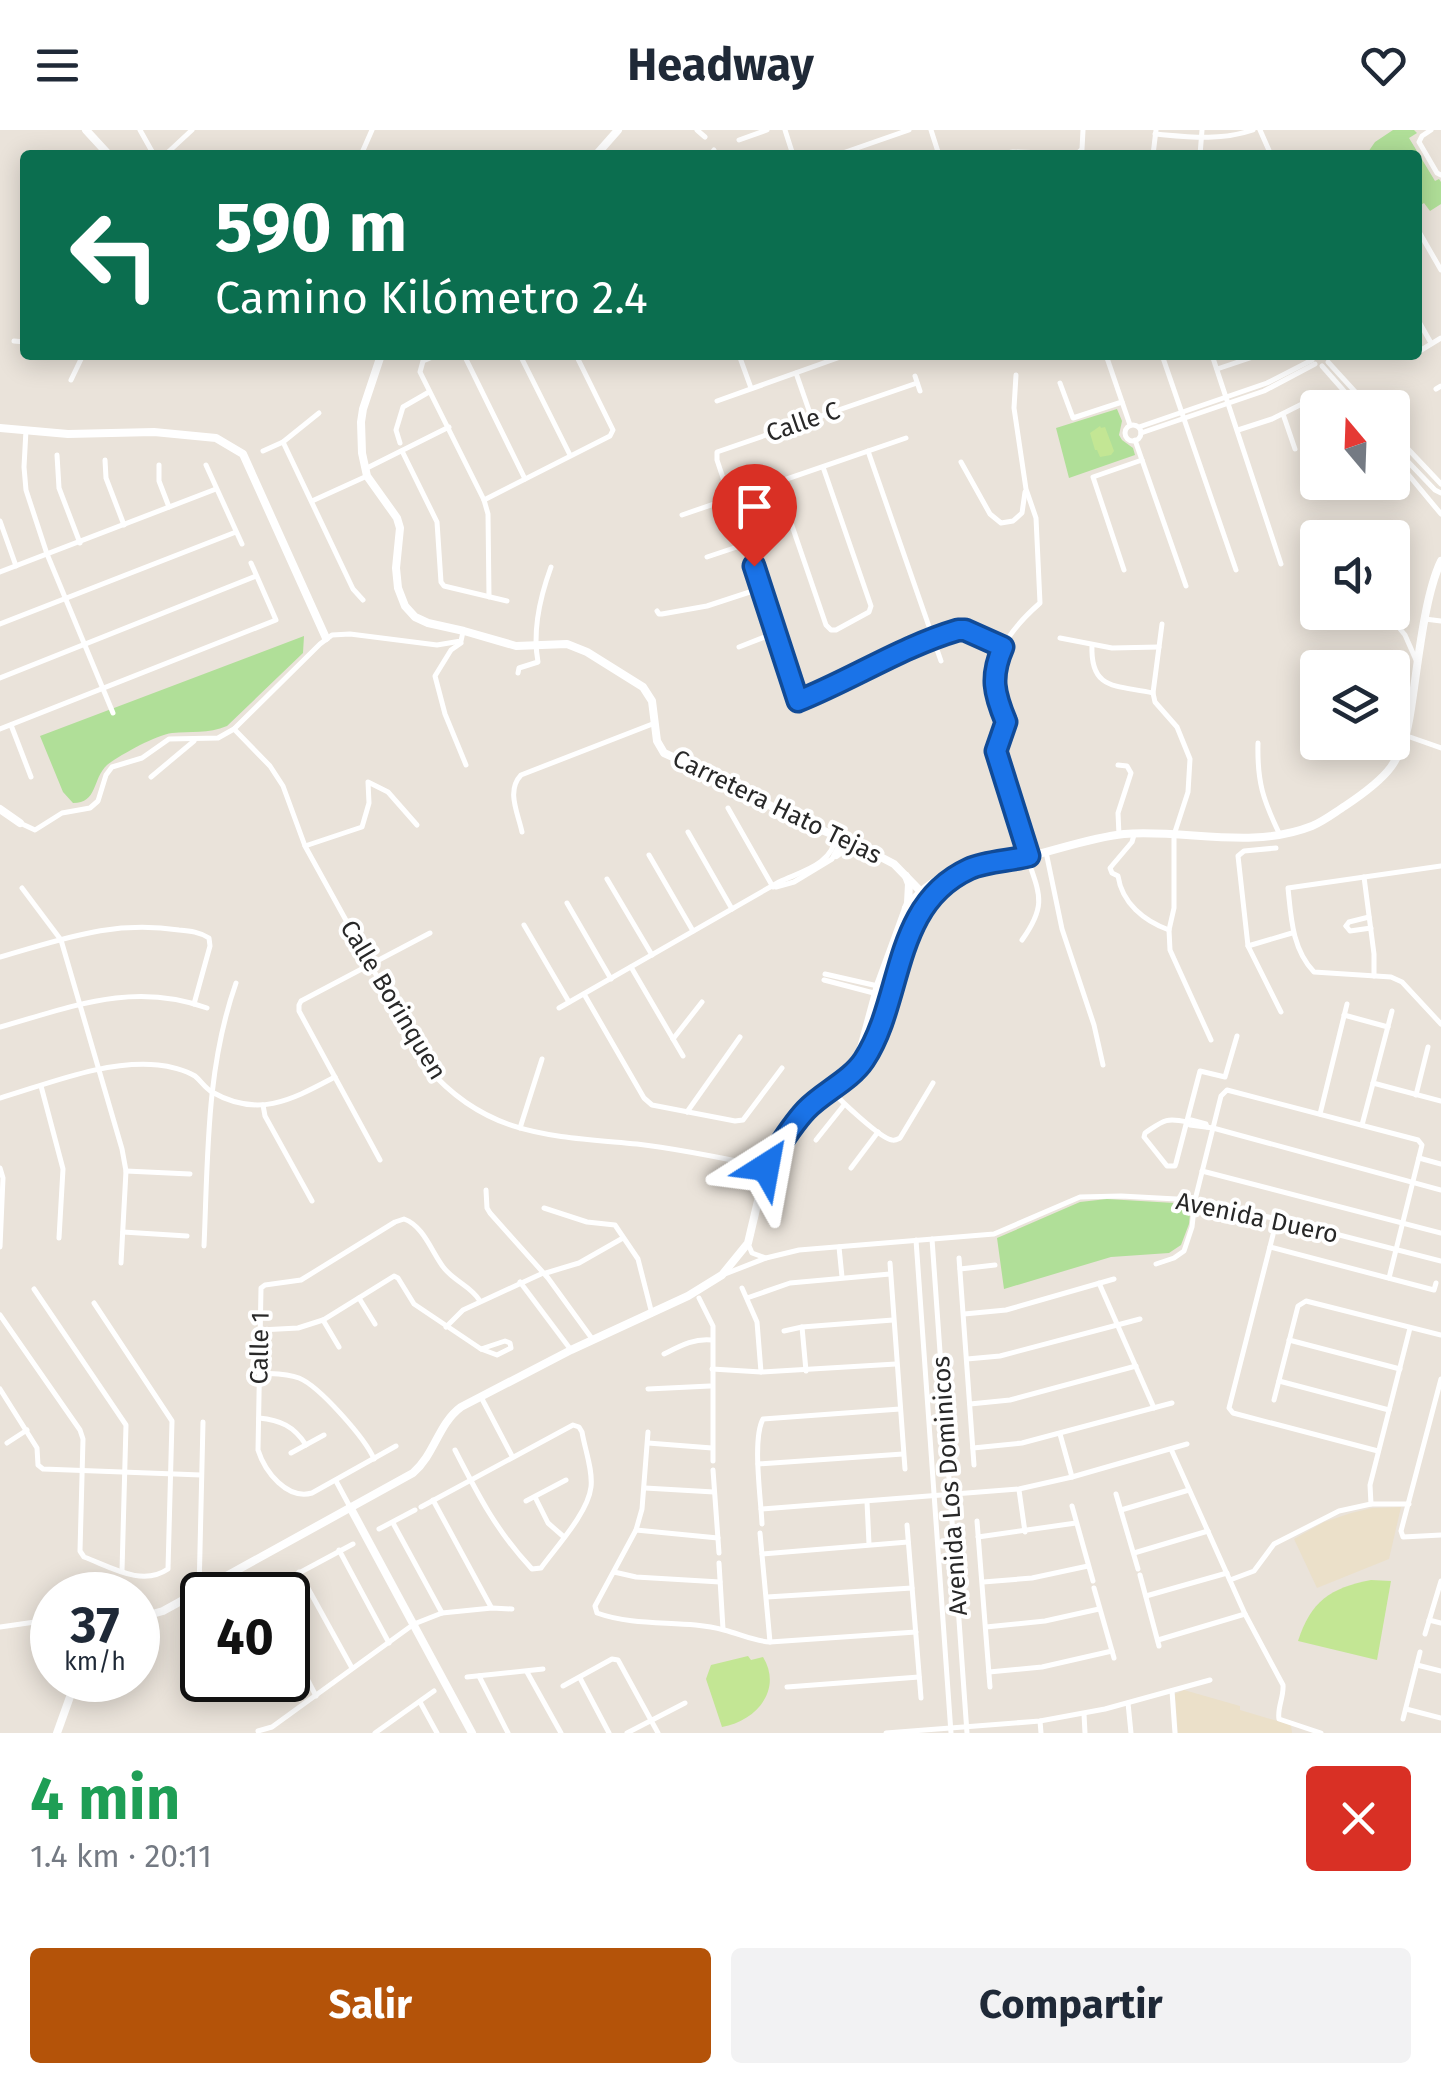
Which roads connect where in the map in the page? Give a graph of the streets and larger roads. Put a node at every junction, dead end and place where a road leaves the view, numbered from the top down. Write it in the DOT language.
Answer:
graph roads {
  1 [pos="86,130"];
  2 [pos="192,130"];
  3 [pos="618,130"];
  4 [pos="697,130"];
  5 [pos="767,130"];
  6 [pos="909,130"];
  7 [pos="1257,130"];
  8 [pos="1430,131"];
  9 [pos="1156,132"];
  10 [pos="1202,134"];
  11 [pos="705,137"];
  12 [pos="738,140"];
  13 [pos="104,150"];
  14 [pos="171,150"];
  15 [pos="601,150"];
  16 [pos="851,150"];
  17 [pos="1441,175"];
  18 [pos="1422,237"];
  19 [pos="1441,270"];
  20 [pos="1422,327"];
  21 [pos="1441,338"];
  22 [pos="14,342"];
  23 [pos="20,342"];
  24 [pos="1431,344"];
  25 [pos="1422,350"];
  26 [pos="81,360"];
  27 [pos="379,360"];
  28 [pos="425,360"];
  29 [pos="466,360"];
  30 [pos="522,360"];
  31 [pos="578,360"];
  32 [pos="741,360"];
  33 [pos="831,360"];
  34 [pos="1108,360"];
  35 [pos="1164,360"];
  36 [pos="1214,360"];
  37 [pos="1244,360"];
  38 [pos="1320,360"];
  39 [pos="1217,369"];
  40 [pos="796,372"];
  41 [pos="1016,374"];
  42 [pos="71,380"];
  43 [pos="1060,383"];
  44 [pos="751,388"];
  45 [pos="1344,390"];
  46 [pos="1351,390"];
  47 [pos="920,391"];
  48 [pos="429,392"];
  49 [pos="1228,400"];
  50 [pos="716,401"];
  51 [pos="1122,402"];
  52 [pos="1300,405"];
  53 [pos="318,413"];
  54 [pos="1283,414"];
  55 [pos="1182,416"];
  56 [pos="812,419"];
  57 [pos="1130,425"];
  58 [pos="0,428"];
  59 [pos="449,428"];
  60 [pos="26,430"];
  61 [pos="1140,430"];
  62 [pos="1238,430"];
  63 [pos="906,438"];
  64 [pos="1135,440"];
  65 [pos="283,442"];
  66 [pos="401,447"];
  67 [pos="1296,449"];
  68 [pos="263,451"];
  69 [pos="868,451"];
  70 [pos="1410,451"];
  71 [pos="57,455"];
  72 [pos="570,456"];
  73 [pos="104,460"];
  74 [pos="1142,460"];
  75 [pos="961,462"];
  76 [pos="1410,464"];
  77 [pos="158,465"];
  78 [pos="206,465"];
  79 [pos="823,466"];
  80 [pos="366,472"];
  81 [pos="1410,477"];
  82 [pos="525,479"];
  83 [pos="777,482"];
  84 [pos="1441,484"];
  85 [pos="216,488"];
  86 [pos="1026,489"];
  87 [pos="1441,493"];
  88 [pos="730,498"];
  89 [pos="484,500"];
  90 [pos="312,502"];
  91 [pos="169,507"];
  92 [pos="1441,514"];
  93 [pos="682,515"];
  94 [pos="0,521"];
  95 [pos="124,525"];
  96 [pos="236,532"];
  97 [pos="80,543"];
  98 [pos="242,544"];
  99 [pos="746,544"];
  100 [pos="710,547"];
  101 [pos="47,554"];
  102 [pos="1441,562"];
  103 [pos="250,563"];
  104 [pos="1282,564"];
  105 [pos="16,566"];
  106 [pos="550,567"];
  107 [pos="1124,570"];
  108 [pos="1236,570"];
  109 [pos="0,572"];
  110 [pos="256,576"];
  111 [pos="1186,586"];
  112 [pos="762,588"];
  113 [pos="715,595"];
  114 [pos="489,596"];
  115 [pos="66,598"];
  116 [pos="363,600"];
  117 [pos="507,601"];
  118 [pos="718,603"];
  119 [pos="657,611"];
  120 [pos="1426,619"];
  121 [pos="1441,621"];
  122 [pos="0,624"];
  123 [pos="1162,624"];
  124 [pos="464,630"];
  125 [pos="1401,630"];
  126 [pos="775,633"];
  127 [pos="326,638"];
  128 [pos="932,638"];
  129 [pos="1060,638"];
  130 [pos="461,641"];
  131 [pos="85,644"];
  132 [pos="534,644"];
  133 [pos="1092,646"];
  134 [pos="1159,646"];
  135 [pos="739,647"];
  136 [pos="1003,647"];
  137 [pos="941,661"];
  138 [pos="1418,663"];
  139 [pos="518,673"];
  140 [pos="0,678"];
  141 [pos="103,689"];
  142 [pos="1153,692"];
  143 [pos="1410,712"];
  144 [pos="113,713"];
  145 [pos="655,723"];
  146 [pos="11,725"];
  147 [pos="234,728"];
  148 [pos="0,729"];
  149 [pos="1410,737"];
  150 [pos="196,739"];
  151 [pos="1258,743"];
  152 [pos="1441,748"];
  153 [pos="1394,760"];
  154 [pos="466,765"];
  155 [pos="1118,765"];
  156 [pos="31,776"];
  157 [pos="150,777"];
  158 [pos="0,808"];
  159 [pos="728,808"];
  160 [pos="20,823"];
  161 [pos="417,825"];
  162 [pos="522,832"];
  163 [pos="688,832"];
  164 [pos="1134,834"];
  165 [pos="1118,835"];
  166 [pos="1280,835"];
  167 [pos="1174,836"];
  168 [pos="839,837"];
  169 [pos="858,845"];
  170 [pos="304,846"];
  171 [pos="1276,848"];
  172 [pos="1046,852"];
  173 [pos="649,855"];
  174 [pos="836,855"];
  175 [pos="1028,857"];
  176 [pos="820,864"];
  177 [pos="1441,866"];
  178 [pos="969,869"];
  179 [pos="904,872"];
  180 [pos="1364,877"];
  181 [pos="607,878"];
  182 [pos="773,887"];
  183 [pos="22,888"];
  184 [pos="922,890"];
  185 [pos="929,900"];
  186 [pos="567,903"];
  187 [pos="906,908"];
  188 [pos="732,909"];
  189 [pos="1370,917"];
  190 [pos="524,926"];
  191 [pos="1371,928"];
  192 [pos="1169,930"];
  193 [pos="692,931"];
  194 [pos="1292,932"];
  195 [pos="430,933"];
  196 [pos="61,940"];
  197 [pos="1022,940"];
  198 [pos="1248,946"];
  199 [pos="652,955"];
  200 [pos="0,957"];
  201 [pos="371,964"];
  202 [pos="631,967"];
  203 [pos="1374,976"];
  204 [pos="824,977"];
  205 [pos="611,979"];
  206 [pos="236,983"];
  207 [pos="877,989"];
  208 [pos="890,993"];
  209 [pos="584,994"];
  210 [pos="569,1002"];
  211 [pos="702,1002"];
  212 [pos="81,1004"];
  213 [pos="194,1004"];
  214 [pos="1348,1004"];
  215 [pos="207,1008"];
  216 [pos="559,1008"];
  217 [pos="1441,1009"];
  218 [pos="1281,1012"];
  219 [pos="1392,1012"];
  220 [pos="1344,1015"];
  221 [pos="1433,1015"];
  222 [pos="1441,1024"];
  223 [pos="1388,1026"];
  224 [pos="0,1027"];
  225 [pos="1237,1036"];
  226 [pos="740,1037"];
  227 [pos="673,1039"];
  228 [pos="1210,1040"];
  229 [pos="1428,1047"];
  230 [pos="683,1056"];
  231 [pos="542,1058"];
  232 [pos="1102,1066"];
  233 [pos="782,1068"];
  234 [pos="99,1069"];
  235 [pos="335,1077"];
  236 [pos="843,1080"];
  237 [pos="932,1083"];
  238 [pos="1373,1083"];
  239 [pos="40,1086"];
  240 [pos="831,1090"];
  241 [pos="210,1091"];
  242 [pos="1416,1094"];
  243 [pos="0,1098"];
  244 [pos="1441,1101"];
  245 [pos="263,1105"];
  246 [pos="844,1105"];
  247 [pos="686,1112"];
  248 [pos="1320,1114"];
  249 [pos="1187,1122"];
  250 [pos="1362,1125"];
  251 [pos="520,1128"];
  252 [pos="1210,1128"];
  253 [pos="878,1132"];
  254 [pos="816,1140"];
  255 [pos="1419,1158"];
  256 [pos="380,1160"];
  257 [pos="1441,1164"];
  258 [pos="766,1167"];
  259 [pos="0,1168"];
  260 [pos="851,1168"];
  261 [pos="126,1171"];
  262 [pos="1202,1171"];
  263 [pos="190,1174"];
  264 [pos="1412,1182"];
  265 [pos="486,1190"];
  266 [pos="1441,1190"];
  267 [pos="1195,1200"];
  268 [pos="312,1201"];
  269 [pos="544,1208"];
  270 [pos="1277,1218"];
  271 [pos="1402,1223"];
  272 [pos="123,1232"];
  273 [pos="1441,1233"];
  274 [pos="187,1236"];
  275 [pos="59,1238"];
  276 [pos="623,1238"];
  277 [pos="932,1239"];
  278 [pos="916,1240"];
  279 [pos="748,1243"];
  280 [pos="204,1246"];
  281 [pos="0,1247"];
  282 [pos="839,1247"];
  283 [pos="1270,1247"];
  284 [pos="1396,1250"];
  285 [pos="766,1258"];
  286 [pos="959,1258"];
  287 [pos="1441,1261"];
  288 [pos="121,1262"];
  289 [pos="890,1263"];
  290 [pos="1156,1264"];
  291 [pos="995,1265"];
  292 [pos="960,1269"];
  293 [pos="890,1274"];
  294 [pos="722,1276"];
  295 [pos="842,1278"];
  296 [pos="1114,1278"];
  297 [pos="1389,1278"];
  298 [pos="520,1282"];
  299 [pos="1098,1283"];
  300 [pos="1436,1284"];
  301 [pos="742,1288"];
  302 [pos="34,1289"];
  303 [pos="359,1298"];
  304 [pos="748,1298"];
  305 [pos="480,1301"];
  306 [pos="703,1302"];
  307 [pos="94,1303"];
  308 [pos="652,1314"];
  309 [pos="964,1314"];
  310 [pos="0,1315"];
  311 [pos="1140,1318"];
  312 [pos="323,1320"];
  313 [pos="894,1320"];
  314 [pos="374,1324"];
  315 [pos="1117,1325"];
  316 [pos="446,1326"];
  317 [pos="802,1326"];
  318 [pos="1410,1328"];
  319 [pos="260,1330"];
  320 [pos="784,1332"];
  321 [pos="1441,1336"];
  322 [pos="593,1340"];
  323 [pos="712,1340"];
  324 [pos="1289,1340"];
  325 [pos="339,1347"];
  326 [pos="482,1349"];
  327 [pos="571,1350"];
  328 [pos="664,1354"];
  329 [pos="967,1359"];
  330 [pos="896,1364"];
  331 [pos="1136,1366"];
  332 [pos="1400,1368"];
  333 [pos="712,1369"];
  334 [pos="806,1370"];
  335 [pos="761,1372"];
  336 [pos="259,1373"];
  337 [pos="1441,1379"];
  338 [pos="1278,1381"];
  339 [pos="712,1386"];
  340 [pos="0,1389"];
  341 [pos="648,1389"];
  342 [pos="481,1396"];
  343 [pos="1274,1400"];
  344 [pos="970,1404"];
  345 [pos="1172,1404"];
  346 [pos="1154,1408"];
  347 [pos="900,1409"];
  348 [pos="1389,1410"];
  349 [pos="258,1418"];
  350 [pos="203,1422"];
  351 [pos="27,1430"];
  352 [pos="648,1432"];
  353 [pos="1060,1434"];
  354 [pos="324,1435"];
  355 [pos="8,1443"];
  356 [pos="648,1443"];
  357 [pos="1187,1444"];
  358 [pos="306,1445"];
  359 [pos="396,1446"];
  360 [pos="712,1448"];
  361 [pos="973,1448"];
  362 [pos="1171,1449"];
  363 [pos="455,1450"];
  364 [pos="1378,1451"];
  365 [pos="292,1453"];
  366 [pos="903,1454"];
  367 [pos="512,1456"];
  368 [pos="374,1459"];
  369 [pos="712,1461"];
  370 [pos="758,1464"];
  371 [pos="974,1465"];
  372 [pos="713,1470"];
  373 [pos="904,1470"];
  374 [pos="82,1471"];
  375 [pos="126,1472"];
  376 [pos="171,1473"];
  377 [pos="201,1474"];
  378 [pos="1072,1478"];
  379 [pos="471,1480"];
  380 [pos="566,1480"];
  381 [pos="336,1481"];
  382 [pos="644,1488"];
  383 [pos="1019,1489"];
  384 [pos="1189,1490"];
  385 [pos="714,1492"];
  386 [pos="951,1494"];
  387 [pos="1116,1494"];
  388 [pos="934,1495"];
  389 [pos="534,1497"];
  390 [pos="432,1500"];
  391 [pos="526,1501"];
  392 [pos="867,1501"];
  393 [pos="1371,1504"];
  394 [pos="1409,1504"];
  395 [pos="1072,1506"];
  396 [pos="350,1507"];
  397 [pos="761,1509"];
  398 [pos="1121,1510"];
  399 [pos="977,1521"];
  400 [pos="393,1522"];
  401 [pos="1076,1523"];
  402 [pos="762,1524"];
  403 [pos="908,1526"];
  404 [pos="379,1528"];
  405 [pos="636,1530"];
  406 [pos="760,1532"];
  407 [pos="1025,1532"];
  408 [pos="1208,1532"];
  409 [pos="1441,1535"];
  410 [pos="564,1537"];
  411 [pos="978,1537"];
  412 [pos="718,1538"];
  413 [pos="908,1542"];
  414 [pos="353,1544"];
  415 [pos="869,1544"];
  416 [pos="338,1550"];
  417 [pos="719,1553"];
  418 [pos="1133,1553"];
  419 [pos="762,1554"];
  420 [pos="719,1562"];
  421 [pos="1088,1566"];
  422 [pos="122,1570"];
  423 [pos="199,1572"];
  424 [pos="235,1572"];
  425 [pos="300,1572"];
  426 [pos="614,1572"];
  427 [pos="1228,1576"];
  428 [pos="1441,1580"];
  429 [pos="720,1582"];
  430 [pos="983,1582"];
  431 [pos="912,1588"];
  432 [pos="310,1590"];
  433 [pos="1146,1596"];
  434 [pos="767,1597"];
  435 [pos="492,1608"];
  436 [pos="1100,1608"];
  437 [pos="512,1609"];
  438 [pos="442,1613"];
  439 [pos="1245,1614"];
  440 [pos="1429,1620"];
  441 [pos="30,1623"];
  442 [pos="1441,1623"];
  443 [pos="414,1624"];
  444 [pos="0,1627"];
  445 [pos="986,1628"];
  446 [pos="723,1629"];
  447 [pos="916,1632"];
  448 [pos="1425,1634"];
  449 [pos="389,1642"];
  450 [pos="770,1642"];
  451 [pos="1420,1652"];
  452 [pos="1417,1664"];
  453 [pos="352,1668"];
  454 [pos="542,1668"];
  455 [pos="1441,1671"];
  456 [pos="527,1672"];
  457 [pos="989,1672"];
  458 [pos="479,1676"];
  459 [pos="579,1677"];
  460 [pos="919,1677"];
  461 [pos="467,1678"];
  462 [pos="1210,1680"];
  463 [pos="310,1686"];
  464 [pos="563,1686"];
  465 [pos="787,1686"];
  466 [pos="990,1687"];
  467 [pos="1172,1691"];
  468 [pos="434,1692"];
  469 [pos="316,1696"];
  470 [pos="921,1698"];
  471 [pos="68,1702"];
  472 [pos="420,1702"];
  473 [pos="1128,1703"];
  474 [pos="685,1704"];
  475 [pos="1406,1709"];
  476 [pos="1084,1714"];
  477 [pos="1441,1718"];
  478 [pos="1402,1719"];
  479 [pos="652,1720"];
  480 [pos="1040,1721"];
  481 [pos="385,1730"];
  482 [pos="967,1730"];
  483 [pos="258,1731"];
  484 [pos="951,1731"];
  485 [pos="57,1733"];
  486 [pos="375,1733"];
  487 [pos="437,1733"];
  488 [pos="472,1733"];
  489 [pos="508,1733"];
  490 [pos="560,1733"];
  491 [pos="610,1733"];
  492 [pos="627,1733"];
  493 [pos="658,1733"];
  494 [pos="886,1733"];
  495 [pos="1041,1733"];
  496 [pos="1086,1733"];
  497 [pos="1131,1733"];
  498 [pos="1175,1733"];
  499 [pos="1322,1733"];
  1 -- 13 [label="street"];
  2 -- 14 [label="street"];
  3 -- 15 [label="street"];
  4 -- 11 [label="street"];
  5 -- 12 [label="street"];
  6 -- 16 [label="street"];
  7 -- 10 [label="street"];
  8 -- 17 [label="street"];
  9 -- 10 [label="street"];
  18 -- 19 [label="street"];
  20 -- 24 [label="street"];
  21 -- 24 [label="street"];
  22 -- 23 [label="street"];
  24 -- 25 [label="street"];
  26 -- 42 [label="street"];
  27 -- 80 [label="street"];
  28 -- 48 [label="street"];
  29 -- 82 [label="street"];
  30 -- 72 [label="street"];
  31 -- 72 [label="street"];
  32 -- 44 [label="street"];
  33 -- 40 [label="street"];
  34 -- 51 [label="street"];
  35 -- 55 [label="street"];
  36 -- 39 [label="street"];
  37 -- 39 [label="street"];
  38 -- 45 [label="street"];
  38 -- 46 [label="street"];
  38 -- 49 [label="street"];
  39 -- 49 [label="street"];
  40 -- 44 [label="street"];
  40 -- 56 [label="street"];
  41 -- 86 [label="street"];
  43 -- 51 [label="street"];
  44 -- 50 [label="street"];
  47 -- 56 [label="street, Calle C"];
  48 -- 59 [label="street"];
  48 -- 66 [label="street"];
  49 -- 55 [label="street"];
  49 -- 62 [label="street"];
  51 -- 57 [label="street"];
  52 -- 54 [label="street"];
  53 -- 65 [label="street"];
  54 -- 62 [label="street"];
  54 -- 67 [label="street"];
  55 -- 61 [label="street"];
  55 -- 108 [label="street"];
  56 -- 88 [label="street, Calle C"];
  57 -- 61 [label="street"];
  57 -- 64 [label="street"];
  58 -- 60 [label="street"];
  59 -- 66 [label="street"];
  59 -- 89 [label="street"];
  60 -- 101 [label="street"];
  60 -- 127 [label="street"];
  61 -- 64 [label="street"];
  62 -- 104 [label="street"];
  63 -- 69 [label="street"];
  64 -- 74 [label="street"];
  65 -- 68 [label="street"];
  65 -- 90 [label="street"];
  66 -- 80 [label="street"];
  66 -- 114 [label="street"];
  69 -- 79 [label="street"];
  69 -- 128 [label="street"];
  70 -- 84 [label="street"];
  71 -- 97 [label="street"];
  72 -- 82 [label="street"];
  73 -- 95 [label="street"];
  74 -- 107 [label="street"];
  74 -- 111 [label="street"];
  75 -- 86 [label="street"];
  76 -- 87 [label="street"];
  77 -- 91 [label="street"];
  78 -- 85 [label="street"];
  79 -- 83 [label="street"];
  79 -- 83 [label="street"];
  80 -- 90 [label="street"];
  80 -- 124 [label="street, Carretera Hato Tejas"];
  81 -- 92 [label="street"];
  82 -- 89 [label="street"];
  83 -- 88 [label="street"];
  85 -- 91 [label="street"];
  85 -- 96 [label="street"];
  86 -- 136 [label="street"];
  88 -- 93 [label="street"];
  88 -- 99 [label="street, Calle C"];
  89 -- 114 [label="street"];
  90 -- 116 [label="street"];
  91 -- 95 [label="street"];
  94 -- 105 [label="street"];
  95 -- 97 [label="street"];
  96 -- 98 [label="street"];
  96 -- 115 [label="street"];
  97 -- 101 [label="street"];
  99 -- 100 [label="street"];
  99 -- 112 [label="street, Calle C"];
  101 -- 105 [label="street"];
  101 -- 115 [label="street"];
  102 -- 120 [label="street"];
  103 -- 110 [label="street"];
  105 -- 109 [label="street"];
  106 -- 132 [label="street"];
  110 -- 131 [label="street"];
  110 -- 141 [label="street"];
  112 -- 118 [label="street"];
  112 -- 126 [label="street, Calle C"];
  113 -- 118 [label="street"];
  114 -- 117 [label="street"];
  115 -- 122 [label="street"];
  115 -- 131 [label="street"];
  118 -- 119 [label="street"];
  120 -- 121 [label="street"];
  120 -- 138 [label="street"];
  123 -- 134 [label="street"];
  124 -- 130 [label="street"];
  124 -- 132 [label="street, Carretera Hato Tejas"];
  125 -- 138 [label="street"];
  126 -- 128 [label="street, Calle C"];
  126 -- 135 [label="street"];
  127 -- 130 [label="street"];
  127 -- 147 [label="street"];
  128 -- 136 [label="street"];
  128 -- 137 [label="street"];
  129 -- 133 [label="street"];
  130 -- 154 [label="street"];
  131 -- 140 [label="street"];
  131 -- 141 [label="street"];
  132 -- 139 [label="street"];
  132 -- 145 [label="street, Carretera Hato Tejas"];
  133 -- 134 [label="street"];
  133 -- 142 [label="street"];
  134 -- 142 [label="street"];
  136 -- 175 [label="street"];
  138 -- 143 [label="street"];
  141 -- 144 [label="street"];
  141 -- 146 [label="street"];
  142 -- 167 [label="street"];
  145 -- 162 [label="street"];
  145 -- 168 [label="street, Carretera Hato Tejas"];
  146 -- 148 [label="street"];
  146 -- 156 [label="street"];
  147 -- 150 [label="street"];
  147 -- 170 [label="street, Calle Borinquen"];
  149 -- 152 [label="street"];
  150 -- 157 [label="street"];
  150 -- 160 [label="street"];
  151 -- 166 [label="street"];
  153 -- 166 [label="street"];
  155 -- 165 [label="street"];
  158 -- 160 [label="street"];
  159 -- 182 [label="street"];
  161 -- 170 [label="street"];
  163 -- 188 [label="street"];
  164 -- 165 [label="street"];
  164 -- 167 [label="street"];
  164 -- 192 [label="street"];
  165 -- 172 [label="street"];
  166 -- 167 [label="street"];
  167 -- 192 [label="street"];
  168 -- 169 [label="street, Carretera Hato Tejas"];
  168 -- 174 [label="street"];
  168 -- 176 [label="street"];
  169 -- 174 [label="street"];
  169 -- 179 [label="street, Carretera Hato Tejas"];
  170 -- 201 [label="street, Calle Borinquen"];
  171 -- 198 [label="street"];
  172 -- 175 [label="street"];
  172 -- 232 [label="street"];
  173 -- 193 [label="street"];
  174 -- 176 [label="street"];
  175 -- 178 [label="street"];
  175 -- 197 [label="street"];
  176 -- 182 [label="street"];
  176 -- 182 [label="street"];
  177 -- 180 [label="street"];
  178 -- 184 [label="street"];
  178 -- 185 [label="street"];
  179 -- 184 [label="street, Carretera Hato Tejas"];
  179 -- 187 [label="street"];
  180 -- 189 [label="street"];
  180 -- 194 [label="street"];
  181 -- 199 [label="street"];
  182 -- 188 [label="street"];
  183 -- 196 [label="street"];
  184 -- 185 [label="street, Carretera Hato Tejas"];
  184 -- 187 [label="street"];
  185 -- 208 [label="street"];
  186 -- 205 [label="street"];
  187 -- 207 [label="street"];
  188 -- 193 [label="street"];
  189 -- 191 [label="street"];
  189 -- 191 [label="street"];
  190 -- 210 [label="street"];
  191 -- 203 [label="street"];
  192 -- 228 [label="street"];
  193 -- 199 [label="street"];
  194 -- 198 [label="street"];
  194 -- 203 [label="street"];
  195 -- 201 [label="street"];
  196 -- 200 [label="street"];
  196 -- 212 [label="street"];
  196 -- 213 [label="street"];
  198 -- 218 [label="street"];
  199 -- 202 [label="street"];
  201 -- 235 [label="street"];
  201 -- 251 [label="street, Calle Borinquen"];
  202 -- 205 [label="street"];
  202 -- 227 [label="street"];
  203 -- 221 [label="street"];
  204 -- 207 [label="street"];
  205 -- 209 [label="street"];
  206 -- 241 [label="street"];
  207 -- 208 [label="street"];
  207 -- 236 [label="street"];
  208 -- 236 [label="street"];
  209 -- 210 [label="street"];
  209 -- 247 [label="street"];
  210 -- 216 [label="street"];
  211 -- 227 [label="street"];
  212 -- 213 [label="street"];
  212 -- 224 [label="street"];
  212 -- 234 [label="street"];
  213 -- 215 [label="street"];
  214 -- 220 [label="street"];
  217 -- 221 [label="street"];
  219 -- 223 [label="street"];
  220 -- 223 [label="street"];
  220 -- 248 [label="street"];
  221 -- 222 [label="street"];
  223 -- 238 [label="street"];
  225 -- 249 [label="street"];
  226 -- 247 [label="street"];
  227 -- 230 [label="street"];
  229 -- 242 [label="street"];
  231 -- 251 [label="street"];
  233 -- 247 [label="street"];
  234 -- 239 [label="street"];
  234 -- 241 [label="street"];
  234 -- 261 [label="street"];
  235 -- 245 [label="street"];
  235 -- 256 [label="street"];
  236 -- 240 [label="street"];
  237 -- 253 [label="street"];
  238 -- 242 [label="street"];
  238 -- 250 [label="street"];
  239 -- 243 [label="street"];
  239 -- 275 [label="street"];
  240 -- 246 [label="street"];
  240 -- 258 [label="street"];
  241 -- 245 [label="street"];
  241 -- 280 [label="street"];
  242 -- 244 [label="street"];
  245 -- 268 [label="street"];
  246 -- 253 [label="street"];
  246 -- 254 [label="street"];
  248 -- 250 [label="street"];
  248 -- 252 [label="street"];
  249 -- 249 [label="street"];
  249 -- 252 [label="street"];
  250 -- 255 [label="street"];
  251 -- 258 [label="street, Calle Borinquen"];
  252 -- 262 [label="street"];
  252 -- 264 [label="street"];
  253 -- 260 [label="street"];
  255 -- 257 [label="street"];
  255 -- 264 [label="street"];
  258 -- 279 [label="street"];
  259 -- 281 [label="street"];
  261 -- 263 [label="street"];
  261 -- 272 [label="street"];
  262 -- 267 [label="street"];
  262 -- 271 [label="street"];
  264 -- 266 [label="street"];
  264 -- 271 [label="street"];
  265 -- 322 [label="street"];
  267 -- 270 [label="street, Avenida Duero"];
  267 -- 277 [label="street, Avenida Duero"];
  267 -- 290 [label="street"];
  269 -- 276 [label="street"];
  270 -- 283 [label="street"];
  270 -- 284 [label="street, Avenida Duero"];
  271 -- 273 [label="street"];
  271 -- 284 [label="street"];
  272 -- 274 [label="street"];
  272 -- 288 [label="street"];
  276 -- 298 [label="street"];
  276 -- 308 [label="street"];
  277 -- 278 [label="street, Avenida Duero"];
  277 -- 386 [label="street, Avenida Los Dominicos"];
  278 -- 282 [label="street, Avenida Duero"];
  278 -- 388 [label="street, Avenida Los Dominicos"];
  279 -- 285 [label="street"];
  279 -- 294 [label="street"];
  282 -- 285 [label="street, Avenida Duero"];
  282 -- 295 [label="street"];
  283 -- 297 [label="street"];
  283 -- 364 [label="street"];
  284 -- 287 [label="street, Avenida Duero"];
  284 -- 297 [label="street"];
  285 -- 294 [label="street, Avenida Duero"];
  286 -- 292 [label="street"];
  289 -- 293 [label="street"];
  291 -- 292 [label="street"];
  292 -- 309 [label="street"];
  293 -- 295 [label="street"];
  293 -- 313 [label="street"];
  294 -- 308 [label="street"];
  295 -- 304 [label="street"];
  296 -- 299 [label="street"];
  297 -- 300 [label="street"];
  298 -- 305 [label="street"];
  298 -- 327 [label="street"];
  299 -- 309 [label="street"];
  299 -- 315 [label="street"];
  301 -- 304 [label="street"];
  302 -- 375 [label="street"];
  303 -- 312 [label="street"];
  303 -- 314 [label="street"];
  303 -- 316 [label="street"];
  304 -- 335 [label="street"];
  305 -- 316 [label="street"];
  305 -- 319 [label="street, Calle 1"];
  306 -- 323 [label="street"];
  307 -- 376 [label="street"];
  308 -- 322 [label="street"];
  309 -- 329 [label="street"];
  310 -- 374 [label="street"];
  311 -- 315 [label="street"];
  312 -- 319 [label="street"];
  312 -- 325 [label="street"];
  313 -- 317 [label="street"];
  313 -- 330 [label="street"];
  315 -- 329 [label="street"];
  315 -- 331 [label="street"];
  316 -- 326 [label="street"];
  317 -- 320 [label="street"];
  317 -- 334 [label="street"];
  318 -- 321 [label="street"];
  318 -- 324 [label="street"];
  318 -- 332 [label="street"];
  319 -- 336 [label="street, Calle 1"];
  322 -- 327 [label="street"];
  323 -- 328 [label="street"];
  323 -- 333 [label="street"];
  324 -- 332 [label="street"];
  324 -- 338 [label="street"];
  326 -- 326 [label="street"];
  327 -- 342 [label="street"];
  329 -- 344 [label="street"];
  330 -- 334 [label="street"];
  330 -- 347 [label="street"];
  331 -- 344 [label="street"];
  331 -- 346 [label="street"];
  332 -- 348 [label="street"];
  333 -- 335 [label="street"];
  333 -- 339 [label="street"];
  334 -- 335 [label="street"];
  336 -- 349 [label="street, Calle 1"];
  336 -- 368 [label="street"];
  337 -- 394 [label="street"];
  338 -- 343 [label="street"];
  338 -- 348 [label="street"];
  339 -- 341 [label="street"];
  339 -- 360 [label="street"];
  340 -- 351 [label="street"];
  342 -- 367 [label="street"];
  342 -- 396 [label="street"];
  344 -- 361 [label="street"];
  345 -- 346 [label="street"];
  346 -- 353 [label="street"];
  347 -- 366 [label="street"];
  347 -- 370 [label="street"];
  348 -- 364 [label="street"];
  349 -- 358 [label="street"];
  349 -- 381 [label="street, Calle 1"];
  350 -- 377 [label="street"];
  351 -- 355 [label="street"];
  351 -- 374 [label="street"];
  352 -- 356 [label="street"];
  353 -- 361 [label="street"];
  353 -- 378 [label="street"];
  354 -- 358 [label="street"];
  356 -- 360 [label="street"];
  356 -- 382 [label="street"];
  357 -- 362 [label="street"];
  358 -- 365 [label="street"];
  359 -- 368 [label="street, Calle 1"];
  360 -- 369 [label="street"];
  361 -- 371 [label="street"];
  362 -- 378 [label="street"];
  362 -- 384 [label="street"];
  363 -- 379 [label="street"];
  364 -- 393 [label="street"];
  366 -- 370 [label="street"];
  366 -- 373 [label="street"];
  367 -- 379 [label="street"];
  367 -- 410 [label="street"];
  368 -- 381 [label="street, Calle 1"];
  370 -- 397 [label="street"];
  372 -- 385 [label="street"];
  374 -- 375 [label="street"];
  374 -- 422 [label="street"];
  375 -- 376 [label="street"];
  375 -- 422 [label="street"];
  376 -- 377 [label="street"];
  376 -- 422 [label="street"];
  377 -- 423 [label="street"];
  378 -- 383 [label="street"];
  379 -- 390 [label="street"];
  379 -- 410 [label="street"];
  380 -- 389 [label="street"];
  381 -- 396 [label="street"];
  382 -- 385 [label="street"];
  382 -- 405 [label="street"];
  383 -- 386 [label="street"];
  383 -- 407 [label="street"];
  384 -- 398 [label="street"];
  384 -- 408 [label="street"];
  385 -- 412 [label="street"];
  386 -- 388 [label="street"];
  386 -- 482 [label="street, Avenida Los Dominicos"];
  387 -- 398 [label="street"];
  388 -- 392 [label="street"];
  388 -- 484 [label="street, Avenida Los Dominicos"];
  389 -- 391 [label="street"];
  389 -- 410 [label="street"];
  390 -- 400 [label="street"];
  390 -- 435 [label="street"];
  392 -- 397 [label="street"];
  392 -- 415 [label="street"];
  393 -- 394 [label="street"];
  393 -- 427 [label="street"];
  394 -- 409 [label="street"];
  395 -- 401 [label="street"];
  396 -- 424 [label="street"];
  396 -- 443 [label="street"];
  397 -- 402 [label="street"];
  398 -- 418 [label="street"];
  399 -- 411 [label="street"];
  400 -- 404 [label="street"];
  400 -- 438 [label="street"];
  401 -- 407 [label="street"];
  401 -- 421 [label="street"];
  403 -- 413 [label="street"];
  405 -- 412 [label="street"];
  405 -- 426 [label="street"];
  406 -- 419 [label="street"];
  407 -- 411 [label="street"];
  408 -- 418 [label="street"];
  408 -- 427 [label="street"];
  411 -- 430 [label="street"];
  412 -- 417 [label="street"];
  413 -- 415 [label="street"];
  413 -- 431 [label="street"];
  414 -- 416 [label="street"];
  415 -- 419 [label="street"];
  416 -- 425 [label="street"];
  416 -- 449 [label="street"];
  418 -- 433 [label="street"];
  419 -- 434 [label="street"];
  420 -- 429 [label="street"];
  421 -- 430 [label="street"];
  421 -- 436 [label="street"];
  426 -- 429 [label="street"];
  426 -- 446 [label="street"];
  427 -- 433 [label="street"];
  427 -- 439 [label="street"];
  428 -- 440 [label="street"];
  429 -- 446 [label="street"];
  430 -- 445 [label="street"];
  431 -- 434 [label="street"];
  431 -- 447 [label="street"];
  432 -- 453 [label="street"];
  433 -- 439 [label="street"];
  434 -- 450 [label="street"];
  435 -- 437 [label="street"];
  435 -- 438 [label="street"];
  436 -- 445 [label="street"];
  436 -- 457 [label="street"];
  438 -- 443 [label="street"];
  439 -- 499 [label="street"];
  440 -- 442 [label="street"];
  440 -- 448 [label="street"];
  441 -- 444 [label="street"];
  443 -- 449 [label="street"];
  443 -- 488 [label="street"];
  445 -- 457 [label="street"];
  446 -- 450 [label="street"];
  447 -- 450 [label="street"];
  447 -- 460 [label="street"];
  449 -- 453 [label="street"];
  451 -- 452 [label="street"];
  452 -- 455 [label="street"];
  452 -- 475 [label="street"];
  453 -- 469 [label="street"];
  454 -- 456 [label="street"];
  456 -- 458 [label="street"];
  456 -- 490 [label="street"];
  457 -- 466 [label="street"];
  458 -- 461 [label="street"];
  458 -- 489 [label="street"];
  459 -- 464 [label="street"];
  459 -- 479 [label="street"];
  459 -- 491 [label="street"];
  460 -- 465 [label="street"];
  460 -- 470 [label="street"];
  462 -- 467 [label="street"];
  463 -- 469 [label="street"];
  467 -- 473 [label="street"];
  467 -- 498 [label="street"];
  468 -- 472 [label="street"];
  469 -- 483 [label="street"];
  471 -- 485 [label="street"];
  472 -- 481 [label="street"];
  472 -- 487 [label="street"];
  473 -- 476 [label="street"];
  473 -- 497 [label="street"];
  474 -- 479 [label="street"];
  475 -- 477 [label="street"];
  475 -- 478 [label="street"];
  476 -- 480 [label="street"];
  476 -- 496 [label="street"];
  479 -- 492 [label="street"];
  479 -- 493 [label="street"];
  480 -- 482 [label="street"];
  480 -- 495 [label="street"];
  481 -- 486 [label="street"];
  482 -- 484 [label="street"];
  484 -- 494 [label="street"];
}
